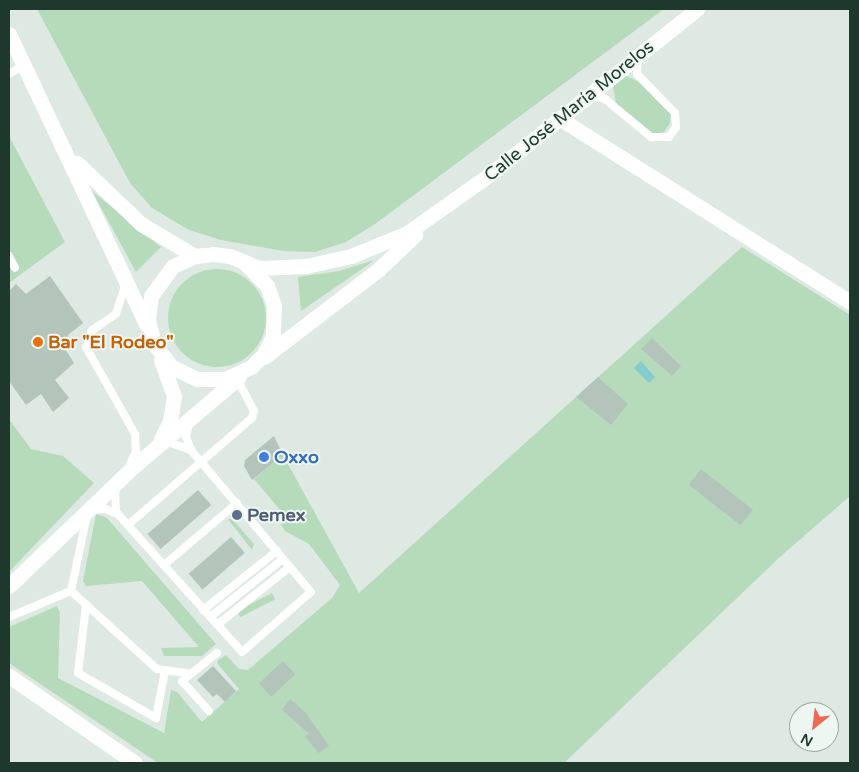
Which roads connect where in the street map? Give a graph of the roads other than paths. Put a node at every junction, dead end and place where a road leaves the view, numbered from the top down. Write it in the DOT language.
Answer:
graph roads {
  1 [pos="697,9"];
  2 [pos="9,34"];
  3 [pos="639,55"];
  4 [pos="24,65"];
  5 [pos="9,74"];
  6 [pos="586,96"];
  7 [pos="559,118"];
  8 [pos="68,155"];
  9 [pos="440,212"];
  10 [pos="9,256"];
  11 [pos="195,256"];
  12 [pos="246,264"];
  13 [pos="15,268"];
  14 [pos="124,277"];
  15 [pos="850,302"];
  16 [pos="152,338"];
  17 [pos="254,365"];
  18 [pos="236,379"];
  19 [pos="194,415"];
  20 [pos="156,446"];
  21 [pos="191,450"];
  22 [pos="201,461"];
  23 [pos="118,481"];
  24 [pos="237,503"];
  25 [pos="88,510"];
  26 [pos="119,515"];
  27 [pos="128,525"];
  28 [pos="277,552"];
  29 [pos="283,560"];
  30 [pos="164,565"];
  31 [pos="290,567"];
  32 [pos="9,586"];
  33 [pos="71,591"];
  34 [pos="86,605"];
  35 [pos="204,610"];
  36 [pos="9,616"];
  37 [pos="210,617"];
  38 [pos="218,625"];
  39 [pos="217,653"];
  40 [pos="165,671"];
  41 [pos="191,674"];
  42 [pos="9,676"];
  43 [pos="209,711"];
  44 [pos="135,763"];
  1 -- 3 [label="main road, Calle José María Morelos"];
  2 -- 4 [label="main road"];
  3 -- 6 [label="main road, Calle José María Morelos"];
  3 -- 6 [label="lane"];
  4 -- 5 [label="lane"];
  4 -- 8 [label="main road"];
  6 -- 7 [label="main road, Calle José María Morelos"];
  7 -- 9 [label="main road, Calle José María Morelos"];
  7 -- 15 [label="main road"];
  8 -- 11 [label="main road"];
  8 -- 14 [label="main road"];
  9 -- 12 [label="main road"];
  9 -- 17 [label="main road"];
  10 -- 13 [label="lane"];
  11 -- 12 [label="main road"];
  11 -- 16 [label="main road"];
  12 -- 17 [label="main road"];
  14 -- 16 [label="main road"];
  14 -- 23 [label="lane"];
  16 -- 17 [label="main road"];
  16 -- 20 [label="main road"];
  17 -- 18 [label="main road"];
  18 -- 19 [label="main road"];
  18 -- 22 [label="lane"];
  19 -- 20 [label="main road"];
  19 -- 21 [label="lane"];
  20 -- 21 [label="lane"];
  20 -- 23 [label="main road"];
  21 -- 22 [label="lane"];
  22 -- 24 [label="lane"];
  22 -- 27 [label="lane"];
  23 -- 25 [label="main road"];
  23 -- 26 [label="lane"];
  24 -- 28 [label="lane"];
  24 -- 30 [label="lane"];
  25 -- 26 [label="lane"];
  25 -- 32 [label="main road"];
  25 -- 33 [label="lane"];
  26 -- 27 [label="lane"];
  27 -- 30 [label="lane"];
  28 -- 29 [label="lane"];
  28 -- 35 [label="lane"];
  29 -- 31 [label="lane"];
  29 -- 37 [label="lane"];
  30 -- 35 [label="lane"];
  31 -- 38 [label="lane"];
  31 -- 38 [label="lane"];
  33 -- 34 [label="lane"];
  33 -- 36 [label="lane"];
  34 -- 40 [label="lane"];
  34 -- 40 [label="lane"];
  35 -- 37 [label="lane"];
  37 -- 38 [label="lane"];
  39 -- 41 [label="lane"];
  40 -- 41 [label="lane"];
  41 -- 43 [label="lane"];
  42 -- 44 [label="main road"];
}
